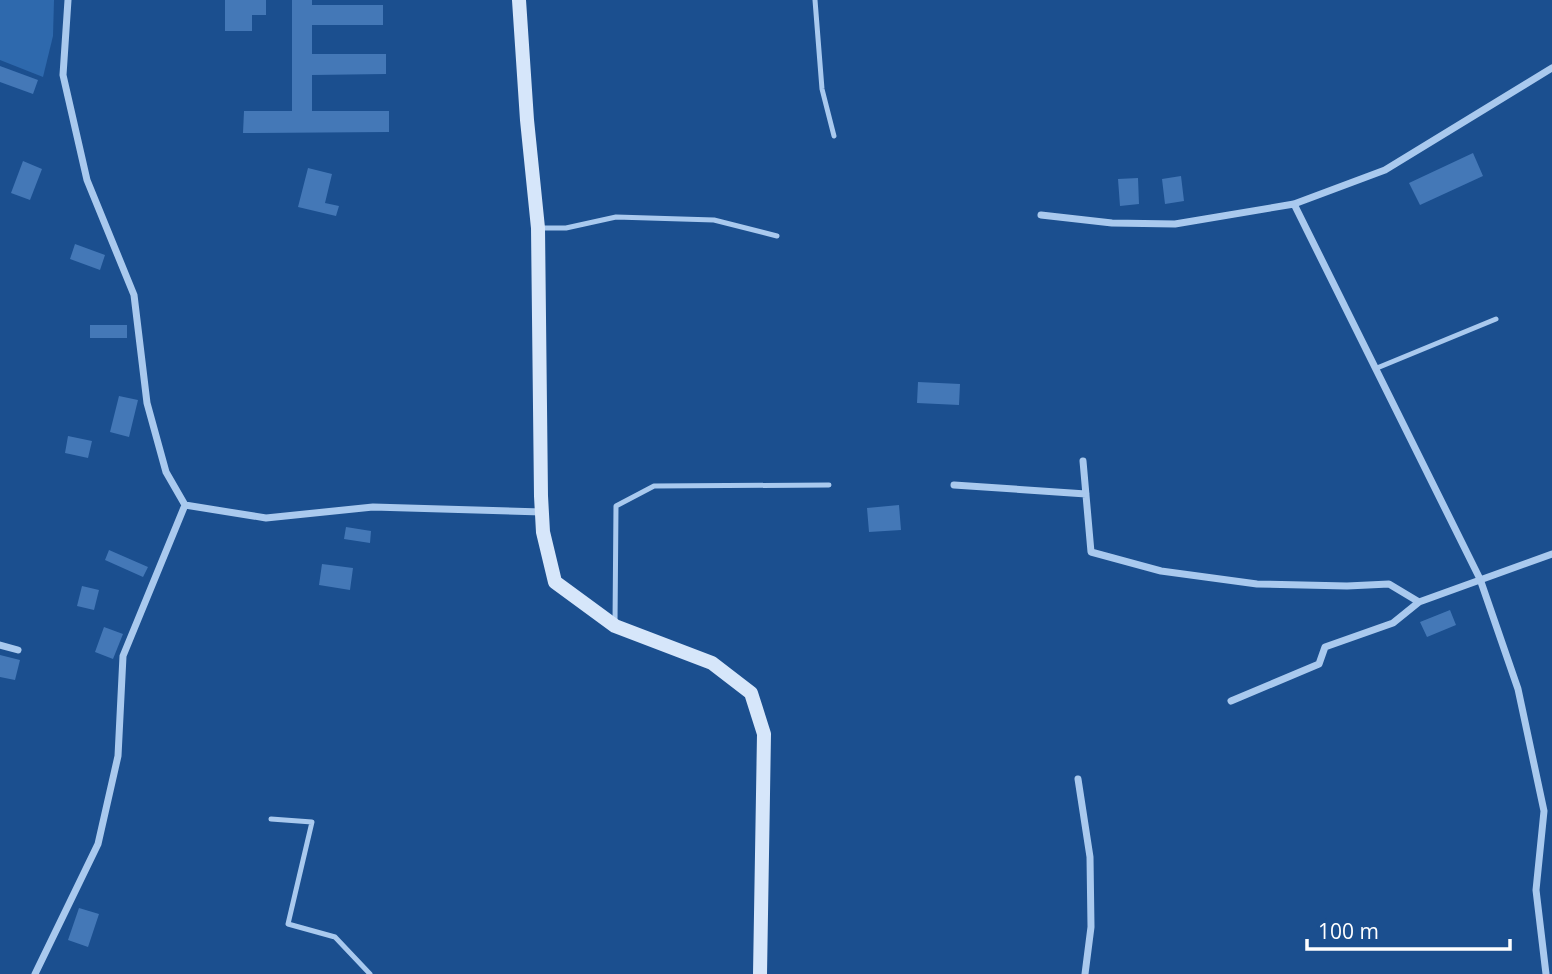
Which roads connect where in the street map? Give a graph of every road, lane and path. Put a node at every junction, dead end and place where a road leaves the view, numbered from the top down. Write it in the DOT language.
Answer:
graph roads {
  1 [pos="68,0"];
  2 [pos="519,0"];
  3 [pos="815,0"];
  4 [pos="1552,68"];
  5 [pos="834,136"];
  6 [pos="1294,204"];
  7 [pos="1041,215"];
  8 [pos="538,228"];
  9 [pos="777,236"];
  10 [pos="1496,319"];
  11 [pos="1377,369"];
  12 [pos="1083,461"];
  13 [pos="829,485"];
  14 [pos="954,485"];
  15 [pos="1086,494"];
  16 [pos="185,505"];
  17 [pos="542,512"];
  18 [pos="1552,554"];
  19 [pos="1480,579"];
  20 [pos="1419,602"];
  21 [pos="615,626"];
  22 [pos="0,645"];
  23 [pos="18,650"];
  24 [pos="1231,702"];
  25 [pos="1079,779"];
  26 [pos="1548,811"];
  27 [pos="271,819"];
  28 [pos="35,974"];
  29 [pos="370,974"];
  30 [pos="760,974"];
  31 [pos="1085,974"];
  32 [pos="1546,974"];
  1 -- 16 [label="street"];
  2 -- 8 [label="street"];
  3 -- 5 [label="lane"];
  4 -- 6 [label="street"];
  6 -- 7 [label="street"];
  6 -- 11 [label="street"];
  8 -- 9 [label="lane"];
  8 -- 17 [label="street"];
  10 -- 11 [label="lane"];
  11 -- 19 [label="street"];
  12 -- 15 [label="street"];
  13 -- 21 [label="lane"];
  14 -- 15 [label="street"];
  15 -- 20 [label="street"];
  16 -- 17 [label="street"];
  16 -- 28 [label="street"];
  17 -- 21 [label="street"];
  18 -- 19 [label="street"];
  19 -- 20 [label="street"];
  19 -- 26 [label="street"];
  20 -- 24 [label="street"];
  21 -- 30 [label="street"];
  22 -- 23 [label="street"];
  25 -- 31 [label="street"];
  26 -- 32 [label="street"];
  27 -- 29 [label="lane"];
}
